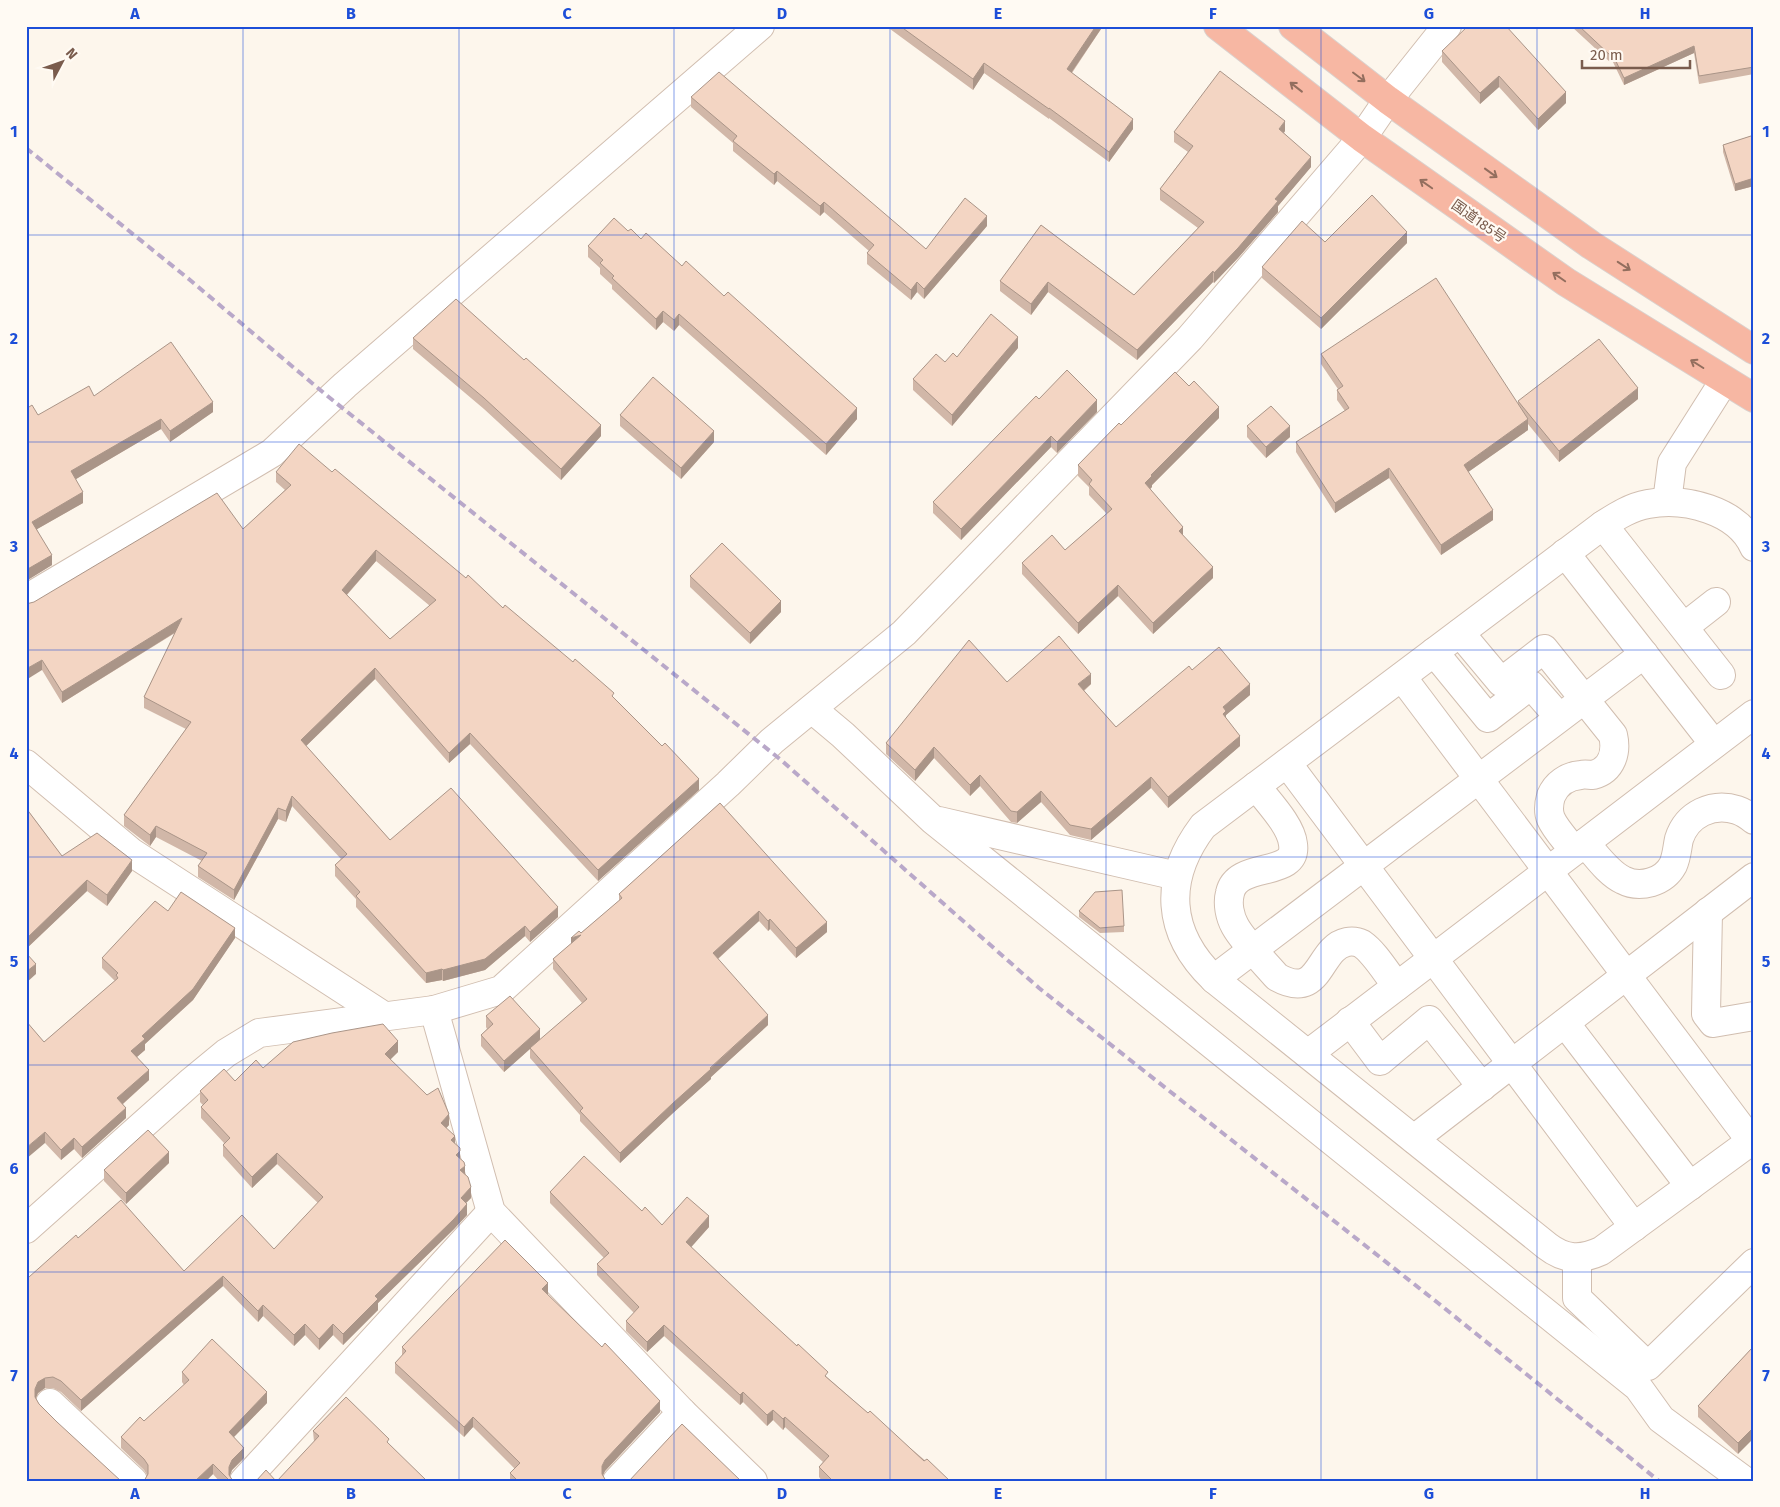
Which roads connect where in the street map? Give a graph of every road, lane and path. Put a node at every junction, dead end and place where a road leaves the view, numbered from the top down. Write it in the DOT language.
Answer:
graph roads {
  1 [pos="760,26"];
  2 [pos="1218,26"];
  3 [pos="1293,26"];
  4 [pos="1447,26"];
  5 [pos="1388,100"];
  6 [pos="1362,138"];
  7 [pos="1754,350"];
  8 [pos="1724,381"];
  9 [pos="1754,398"];
  10 [pos="1667,502"];
  11 [pos="1603,525"];
  12 [pos="1754,547"];
  13 [pos="1565,553"];
  14 [pos="26,599"];
  15 [pos="1716,602"];
  16 [pos="1684,627"];
  17 [pos="1460,633"];
  18 [pos="1434,652"];
  19 [pos="1644,654"];
  20 [pos="1722,675"];
  21 [pos="1402,677"];
  22 [pos="1585,698"];
  23 [pos="812,709"];
  24 [pos="1754,714"];
  25 [pos="1559,717"];
  26 [pos="1714,744"];
  27 [pos="1287,763"];
  28 [pos="26,764"];
  29 [pos="1478,779"];
  30 [pos="1256,786"];
  31 [pos="933,820"];
  32 [pos="1754,820"];
  33 [pos="1580,847"];
  34 [pos="1363,866"];
  35 [pos="1548,871"];
  36 [pos="1177,876"];
  37 [pos="1754,877"];
  38 [pos="1708,912"];
  39 [pos="1253,949"];
  40 [pos="1433,958"];
  41 [pos="1626,976"];
  42 [pos="1214,979"];
  43 [pos="1396,986"];
  44 [pos="434,1010"];
  45 [pos="384,1016"];
  46 [pos="1754,1016"];
  47 [pos="1350,1021"];
  48 [pos="1565,1023"];
  49 [pos="1308,1054"];
  50 [pos="1512,1064"];
  51 [pos="1482,1087"];
  52 [pos="1414,1139"];
  53 [pos="1752,1140"];
  54 [pos="1690,1186"];
  55 [pos="491,1212"];
  56 [pos="1634,1227"];
  57 [pos="26,1229"];
  58 [pos="1576,1258"];
  59 [pos="1754,1263"];
  60 [pos="50,1403"];
  61 [pos="682,1412"];
  62 [pos="133,1481"];
  63 [pos="244,1481"];
  64 [pos="617,1481"];
  65 [pos="752,1481"];
  66 [pos="1745,1481"];
  1 -- 14 [label="street"];
  6 -- 2 [label="highway, 国道185号, one-way"];
  3 -- 5 [label="highway, one-way"];
  4 -- 5 [label="street"];
  5 -- 6 [label="street"];
  5 -- 7 [label="highway, one-way"];
  8 -- 6 [label="highway, 国道185号, one-way"];
  6 -- 23 [label="street"];
  8 -- 9 [label="highway, 国道185号"];
  8 -- 10 [label="street"];
  10 -- 11 [label="street"];
  10 -- 12 [label="street"];
  11 -- 13 [label="street"];
  11 -- 16 [label="street"];
  13 -- 17 [label="street"];
  13 -- 19 [label="street"];
  15 -- 16 [label="street"];
  16 -- 20 [label="street"];
  17 -- 18 [label="street"];
  17 -- 22 [label="street"];
  18 -- 21 [label="street"];
  18 -- 25 [label="street"];
  19 -- 22 [label="street"];
  19 -- 26 [label="street"];
  21 -- 27 [label="street"];
  21 -- 29 [label="street"];
  22 -- 25 [label="street"];
  22 -- 33 [label="street"];
  23 -- 31 [label="street"];
  23 -- 44 [label="street"];
  24 -- 26 [label="street"];
  25 -- 29 [label="street"];
  26 -- 33 [label="street"];
  27 -- 30 [label="street"];
  27 -- 34 [label="street"];
  28 -- 45 [label="street"];
  29 -- 34 [label="street"];
  29 -- 35 [label="street"];
  30 -- 36 [label="street"];
  30 -- 39 [label="street"];
  31 -- 36 [label="street"];
  31 -- 66 [label="street"];
  32 -- 33 [label="street"];
  33 -- 35 [label="street"];
  34 -- 39 [label="street"];
  34 -- 40 [label="street"];
  35 -- 40 [label="street"];
  35 -- 41 [label="street"];
  36 -- 42 [label="street"];
  37 -- 38 [label="street"];
  38 -- 41 [label="street"];
  38 -- 46 [label="street"];
  39 -- 42 [label="street"];
  39 -- 43 [label="street"];
  40 -- 43 [label="street"];
  40 -- 50 [label="street"];
  41 -- 48 [label="street"];
  41 -- 53 [label="street"];
  42 -- 49 [label="street"];
  43 -- 47 [label="street"];
  44 -- 45 [label="street"];
  44 -- 55 [label="street"];
  45 -- 57 [label="street"];
  47 -- 49 [label="street"];
  47 -- 51 [label="street"];
  48 -- 50 [label="street"];
  48 -- 54 [label="street"];
  49 -- 52 [label="street"];
  50 -- 51 [label="street"];
  50 -- 56 [label="street"];
  51 -- 52 [label="street"];
  52 -- 58 [label="street"];
  53 -- 54 [label="street"];
  54 -- 56 [label="street"];
  55 -- 61 [label="street"];
  55 -- 63 [label="street"];
  56 -- 58 [label="street"];
  58 -- 59 [label="street"];
  60 -- 62 [label="street"];
  61 -- 64 [label="street"];
  61 -- 65 [label="street"];
}
